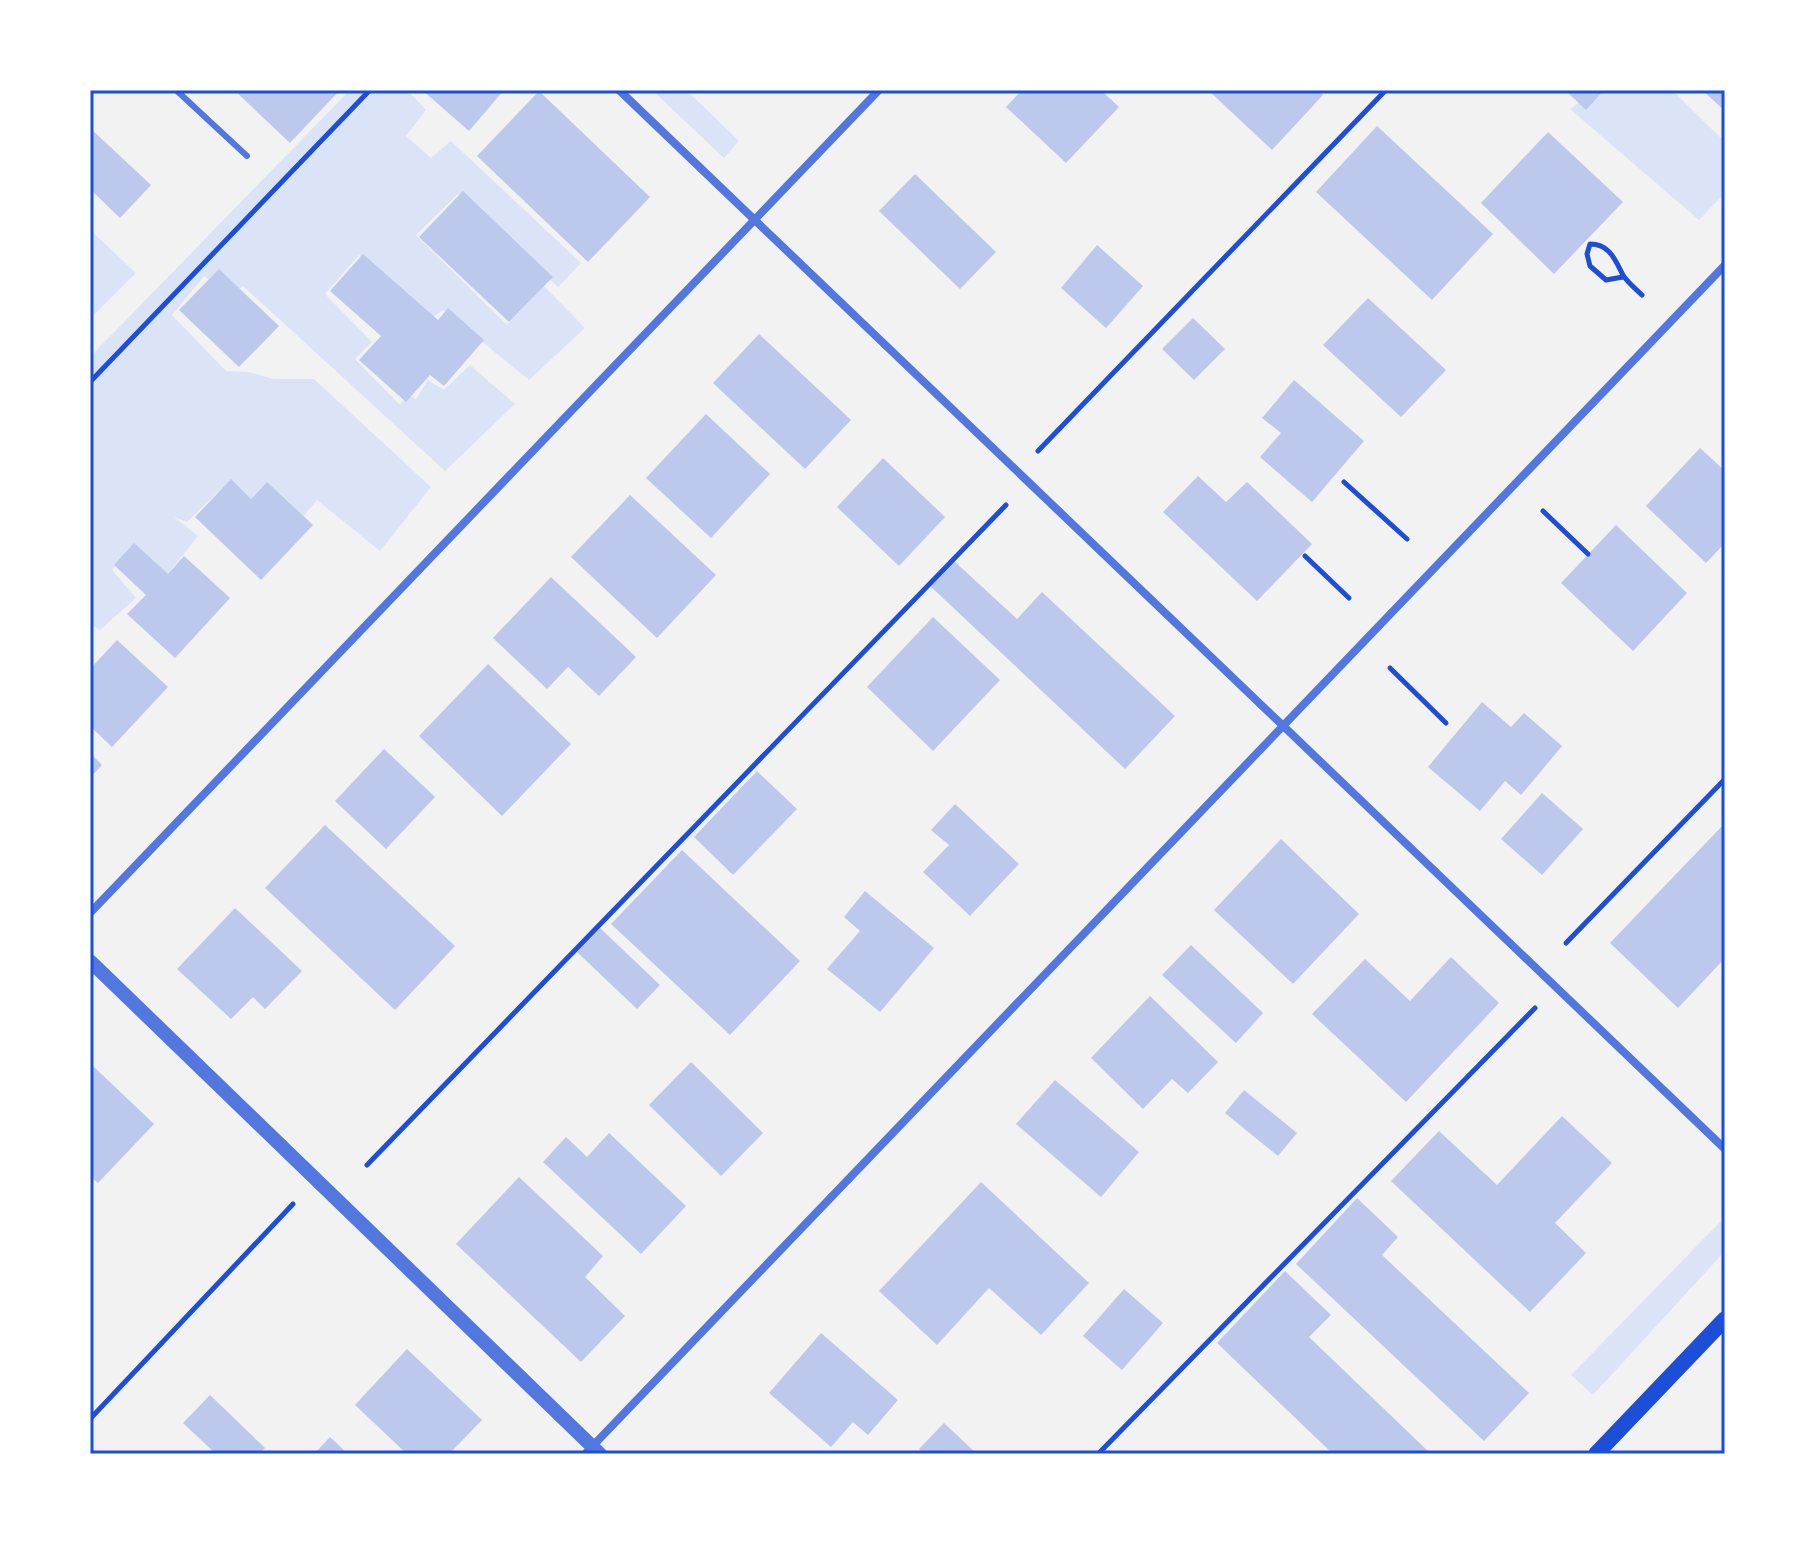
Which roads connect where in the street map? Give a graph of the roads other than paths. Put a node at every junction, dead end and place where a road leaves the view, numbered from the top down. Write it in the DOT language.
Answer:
graph roads {
  1 [pos="176,90"];
  2 [pos="619,90"];
  3 [pos="879,90"];
  4 [pos="247,156"];
  5 [pos="755,220"];
  6 [pos="1725,265"];
  7 [pos="1283,726"];
  8 [pos="90,913"];
  9 [pos="90,961"];
  10 [pos="1725,1149"];
  11 [pos="1725,1319"];
  12 [pos="592,1451"];
  13 [pos="1596,1454"];
  1 -- 4 [label="lane"];
  2 -- 5 [label="street"];
  3 -- 5 [label="street"];
  5 -- 7 [label="street"];
  5 -- 8 [label="street"];
  6 -- 7 [label="street"];
  7 -- 10 [label="street"];
  7 -- 12 [label="street"];
  9 -- 12 [label="street"];
  11 -- 13 [label="main road"];
}
